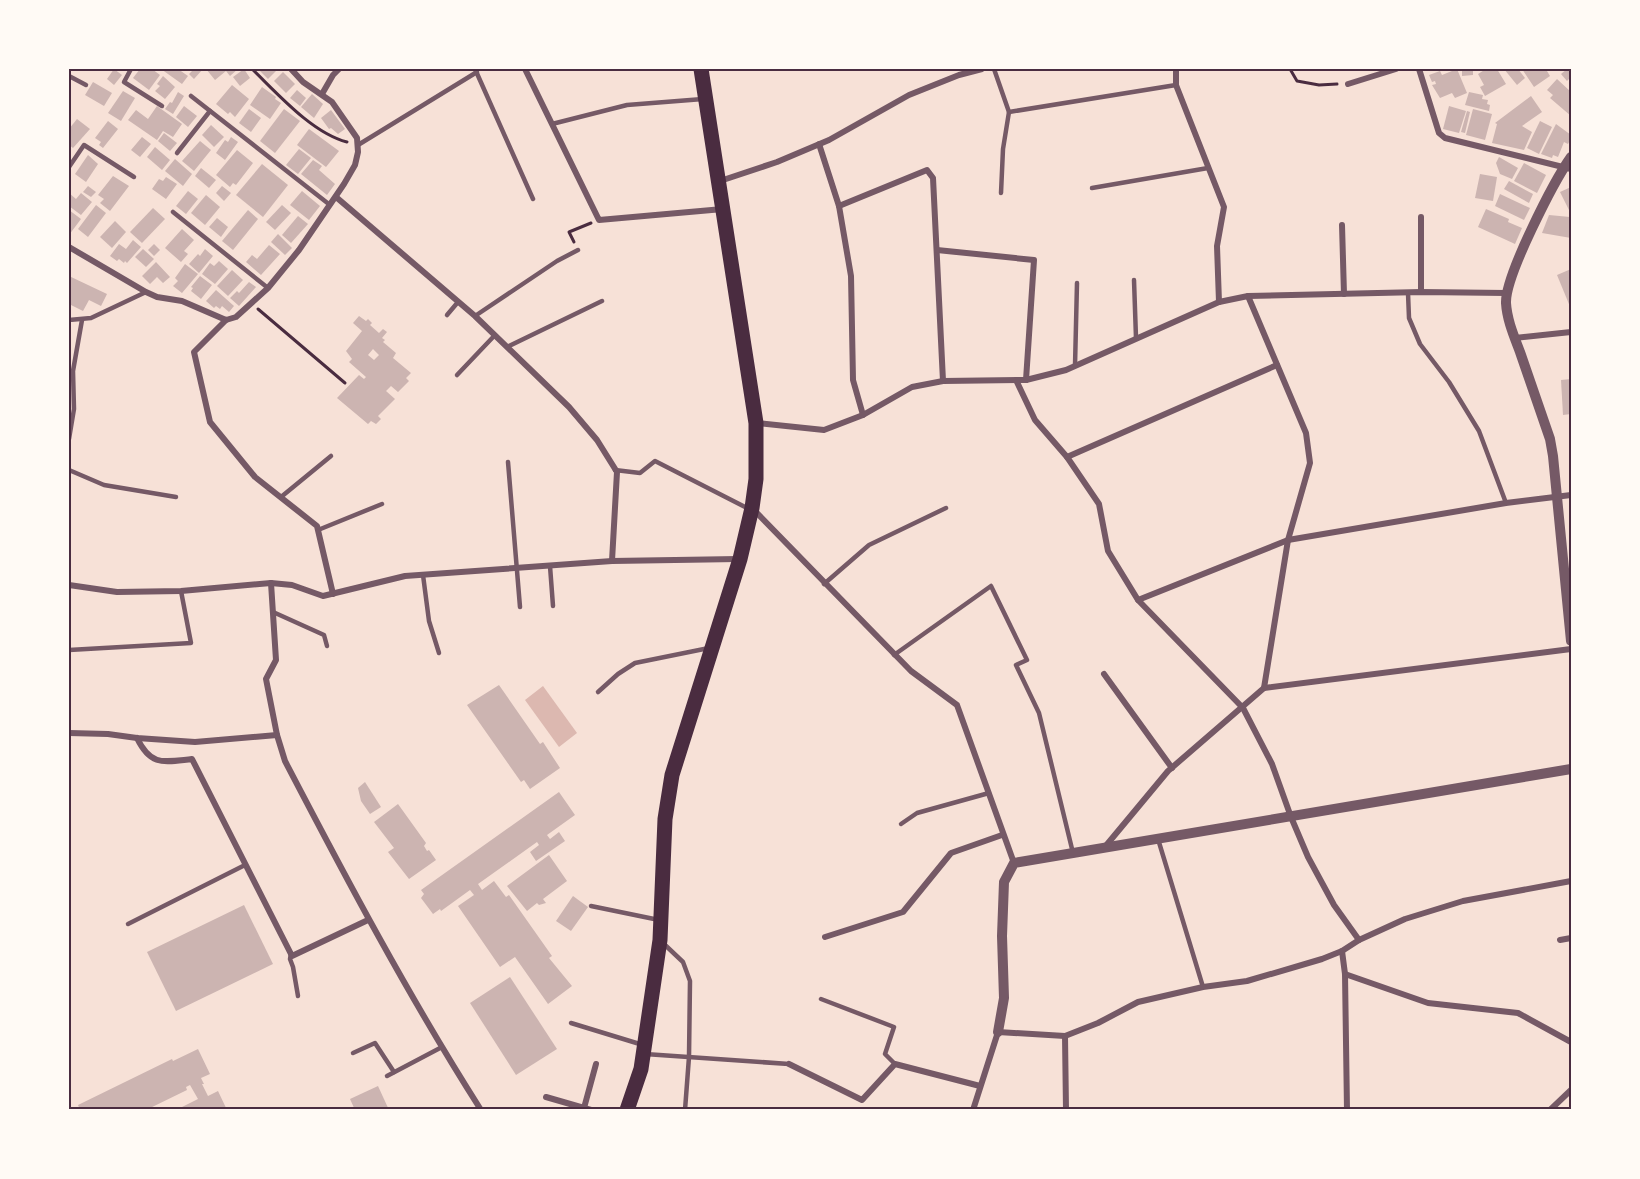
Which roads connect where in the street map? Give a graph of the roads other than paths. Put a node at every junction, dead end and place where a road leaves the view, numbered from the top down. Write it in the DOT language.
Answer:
graph roads {
  1 [pos="131,69"];
  2 [pos="291,69"];
  3 [pos="339,69"];
  4 [pos="525,69"];
  5 [pos="701,69"];
  6 [pos="982,69"];
  7 [pos="994,69"];
  8 [pos="1176,69"];
  9 [pos="1396,69"];
  10 [pos="1419,69"];
  11 [pos="476,71"];
  12 [pos="69,76"];
  13 [pos="1348,84"];
  14 [pos="86,85"];
  15 [pos="1176,85"];
  16 [pos="322,94"];
  17 [pos="191,96"];
  18 [pos="706,99"];
  19 [pos="162,106"];
  20 [pos="210,111"];
  21 [pos="1009,112"];
  22 [pos="552,124"];
  23 [pos="819,144"];
  24 [pos="358,145"];
  25 [pos="177,153"];
  26 [pos="1571,157"];
  27 [pos="69,167"];
  28 [pos="1208,168"];
  29 [pos="1567,168"];
  30 [pos="134,177"];
  31 [pos="720,181"];
  32 [pos="1092,188"];
  33 [pos="1001,193"];
  34 [pos="336,197"];
  35 [pos="533,199"];
  36 [pos="330,205"];
  37 [pos="839,206"];
  38 [pos="724,209"];
  39 [pos="173,212"];
  40 [pos="1421,217"];
  41 [pos="1342,225"];
  42 [pos="71,248"];
  43 [pos="578,250"];
  44 [pos="937,250"];
  45 [pos="69,256"];
  46 [pos="1134,280"];
  47 [pos="1077,283"];
  48 [pos="268,288"];
  49 [pos="146,292"];
  50 [pos="1421,292"];
  51 [pos="1408,293"];
  52 [pos="1506,293"];
  53 [pos="1344,294"];
  54 [pos="1248,296"];
  55 [pos="602,301"];
  56 [pos="458,302"];
  57 [pos="1219,302"];
  58 [pos="447,315"];
  59 [pos="475,316"];
  60 [pos="69,320"];
  61 [pos="82,320"];
  62 [pos="226,320"];
  63 [pos="1571,332"];
  64 [pos="495,335"];
  65 [pos="1136,338"];
  66 [pos="1515,338"];
  67 [pos="507,347"];
  68 [pos="1277,365"];
  69 [pos="1075,366"];
  70 [pos="457,375"];
  71 [pos="1016,380"];
  72 [pos="1026,380"];
  73 [pos="943,381"];
  74 [pos="863,415"];
  75 [pos="756,423"];
  76 [pos="69,439"];
  77 [pos="331,456"];
  78 [pos="1067,457"];
  79 [pos="508,462"];
  80 [pos="69,470"];
  81 [pos="615,470"];
  82 [pos="1571,495"];
  83 [pos="1557,496"];
  84 [pos="176,497"];
  85 [pos="281,497"];
  86 [pos="1506,503"];
  87 [pos="382,504"];
  88 [pos="946,508"];
  89 [pos="752,509"];
  90 [pos="318,530"];
  91 [pos="1288,540"];
  92 [pos="740,559"];
  93 [pos="612,561"];
  94 [pos="550,566"];
  95 [pos="515,569"];
  96 [pos="423,575"];
  97 [pos="271,583"];
  98 [pos="824,584"];
  99 [pos="69,585"];
  100 [pos="181,591"];
  101 [pos="333,594"];
  102 [pos="1138,600"];
  103 [pos="553,606"];
  104 [pos="520,608"];
  105 [pos="273,612"];
  106 [pos="1571,641"];
  107 [pos="327,646"];
  108 [pos="712,647"];
  109 [pos="1571,649"];
  110 [pos="69,650"];
  111 [pos="440,653"];
  112 [pos="894,655"];
  113 [pos="1104,674"];
  114 [pos="1264,688"];
  115 [pos="598,692"];
  116 [pos="1244,708"];
  117 [pos="69,733"];
  118 [pos="278,735"];
  119 [pos="137,738"];
  120 [pos="1172,768"];
  121 [pos="1571,769"];
  122 [pos="989,793"];
  123 [pos="1291,817"];
  124 [pos="901,824"];
  125 [pos="1002,835"];
  126 [pos="1158,839"];
  127 [pos="1104,848"];
  128 [pos="1073,854"];
  129 [pos="1014,864"];
  130 [pos="245,865"];
  131 [pos="1571,881"];
  132 [pos="591,906"];
  133 [pos="368,920"];
  134 [pos="661,920"];
  135 [pos="128,924"];
  136 [pos="825,937"];
  137 [pos="1571,938"];
  138 [pos="660,940"];
  139 [pos="1359,940"];
  140 [pos="1560,940"];
  141 [pos="1342,951"];
  142 [pos="291,953"];
  143 [pos="1345,974"];
  144 [pos="1203,987"];
  145 [pos="298,996"];
  146 [pos="822,999"];
  147 [pos="571,1023"];
  148 [pos="998,1032"];
  149 [pos="1065,1036"];
  150 [pos="1571,1042"];
  151 [pos="442,1047"];
  152 [pos="644,1050"];
  153 [pos="353,1053"];
  154 [pos="689,1057"];
  155 [pos="596,1064"];
  156 [pos="789,1064"];
  157 [pos="895,1064"];
  158 [pos="394,1072"];
  159 [pos="387,1076"];
  160 [pos="980,1086"];
  161 [pos="1571,1090"];
  162 [pos="546,1097"];
  163 [pos="587,1109"];
  164 [pos="479,1110"];
  165 [pos="627,1110"];
  166 [pos="685,1110"];
  167 [pos="973,1110"];
  168 [pos="1066,1110"];
  169 [pos="1347,1110"];
  170 [pos="1550,1110"];
  1 -- 19 [label="lane"];
  2 -- 16 [label="street"];
  3 -- 16 [label="street"];
  4 -- 22 [label="street"];
  5 -- 18 [label="main road"];
  6 -- 23 [label="street"];
  7 -- 21 [label="lane"];
  8 -- 15 [label="street"];
  9 -- 13 [label="street"];
  10 -- 29 [label="street"];
  11 -- 24 [label="lane"];
  11 -- 35 [label="lane"];
  12 -- 14 [label="lane"];
  15 -- 21 [label="lane"];
  15 -- 28 [label="street"];
  16 -- 24 [label="street"];
  17 -- 20 [label="lane"];
  18 -- 22 [label="lane"];
  18 -- 31 [label="main road"];
  20 -- 25 [label="lane"];
  20 -- 36 [label="lane"];
  21 -- 33 [label="lane"];
  22 -- 38 [label="street"];
  23 -- 31 [label="street"];
  23 -- 37 [label="street"];
  24 -- 34 [label="street"];
  26 -- 29 [label="street"];
  27 -- 30 [label="lane"];
  28 -- 32 [label="lane"];
  28 -- 57 [label="street"];
  29 -- 52 [label="street"];
  31 -- 38 [label="main road"];
  34 -- 36 [label="street"];
  34 -- 56 [label="street"];
  36 -- 48 [label="street"];
  37 -- 44 [label="street"];
  37 -- 74 [label="street"];
  38 -- 75 [label="main road"];
  39 -- 48 [label="lane"];
  40 -- 50 [label="street"];
  41 -- 53 [label="street"];
  42 -- 45 [label="lane"];
  42 -- 49 [label="street"];
  43 -- 59 [label="lane"];
  44 -- 72 [label="street"];
  44 -- 73 [label="street"];
  46 -- 65 [label="lane"];
  47 -- 69 [label="lane"];
  48 -- 62 [label="street"];
  49 -- 61 [label="lane"];
  49 -- 62 [label="street"];
  50 -- 51 [label="street"];
  50 -- 52 [label="street"];
  51 -- 53 [label="street"];
  51 -- 86 [label="lane"];
  52 -- 66 [label="street"];
  53 -- 54 [label="street"];
  54 -- 57 [label="street"];
  54 -- 68 [label="street"];
  55 -- 67 [label="lane"];
  56 -- 58 [label="lane"];
  56 -- 59 [label="street"];
  57 -- 65 [label="street"];
  59 -- 64 [label="street"];
  60 -- 61 [label="lane"];
  61 -- 76 [label="lane"];
  62 -- 85 [label="street"];
  63 -- 66 [label="street"];
  64 -- 67 [label="street"];
  64 -- 70 [label="lane"];
  65 -- 69 [label="street"];
  66 -- 83 [label="street"];
  67 -- 81 [label="street"];
  68 -- 78 [label="street"];
  68 -- 91 [label="street"];
  69 -- 72 [label="street"];
  71 -- 72 [label="street"];
  71 -- 73 [label="street"];
  71 -- 78 [label="street"];
  73 -- 74 [label="street"];
  74 -- 75 [label="street"];
  75 -- 89 [label="main road"];
  77 -- 85 [label="lane"];
  78 -- 102 [label="street"];
  79 -- 95 [label="lane"];
  80 -- 84 [label="lane"];
  81 -- 89 [label="lane"];
  81 -- 93 [label="street"];
  82 -- 83 [label="street"];
  83 -- 86 [label="street"];
  83 -- 106 [label="street"];
  85 -- 90 [label="street"];
  86 -- 91 [label="street"];
  87 -- 90 [label="lane"];
  88 -- 98 [label="lane"];
  89 -- 92 [label="main road"];
  89 -- 98 [label="street"];
  90 -- 101 [label="street"];
  91 -- 102 [label="street"];
  91 -- 114 [label="street"];
  92 -- 93 [label="street"];
  92 -- 108 [label="main road"];
  93 -- 94 [label="street"];
  94 -- 95 [label="street"];
  94 -- 103 [label="lane"];
  95 -- 96 [label="street"];
  95 -- 104 [label="lane"];
  96 -- 101 [label="street"];
  96 -- 111 [label="lane"];
  97 -- 100 [label="street"];
  97 -- 101 [label="street"];
  97 -- 105 [label="street"];
  98 -- 112 [label="street"];
  99 -- 100 [label="street"];
  100 -- 110 [label="lane"];
  102 -- 116 [label="street"];
  105 -- 107 [label="lane"];
  105 -- 118 [label="street"];
  108 -- 115 [label="lane"];
  108 -- 134 [label="main road"];
  109 -- 114 [label="street"];
  112 -- 122 [label="street"];
  112 -- 128 [label="lane"];
  113 -- 120 [label="street"];
  114 -- 116 [label="street"];
  116 -- 120 [label="street"];
  116 -- 123 [label="street"];
  117 -- 119 [label="street"];
  118 -- 119 [label="street"];
  118 -- 133 [label="street"];
  119 -- 130 [label="street"];
  120 -- 127 [label="street"];
  121 -- 123 [label="street"];
  122 -- 124 [label="lane"];
  122 -- 125 [label="street"];
  123 -- 126 [label="street"];
  123 -- 139 [label="street"];
  125 -- 129 [label="street"];
  125 -- 136 [label="street"];
  126 -- 127 [label="street"];
  126 -- 144 [label="lane"];
  127 -- 128 [label="street"];
  128 -- 129 [label="street"];
  129 -- 148 [label="street"];
  130 -- 135 [label="lane"];
  130 -- 142 [label="street"];
  131 -- 139 [label="street"];
  132 -- 134 [label="lane"];
  133 -- 142 [label="street"];
  133 -- 151 [label="street"];
  134 -- 138 [label="main road"];
  137 -- 140 [label="street"];
  138 -- 152 [label="main road"];
  138 -- 154 [label="lane"];
  139 -- 141 [label="street"];
  141 -- 143 [label="street"];
  141 -- 144 [label="street"];
  142 -- 145 [label="lane"];
  143 -- 150 [label="street"];
  143 -- 169 [label="street"];
  144 -- 149 [label="street"];
  146 -- 157 [label="lane"];
  147 -- 152 [label="lane"];
  148 -- 149 [label="street"];
  148 -- 160 [label="street"];
  149 -- 168 [label="street"];
  151 -- 158 [label="lane"];
  151 -- 164 [label="street"];
  152 -- 154 [label="lane"];
  152 -- 165 [label="main road"];
  153 -- 158 [label="lane"];
  154 -- 156 [label="lane"];
  154 -- 166 [label="lane"];
  155 -- 163 [label="street"];
  156 -- 157 [label="street"];
  157 -- 160 [label="street"];
  158 -- 159 [label="lane"];
  160 -- 167 [label="street"];
  161 -- 170 [label="street"];
  162 -- 163 [label="street"];
}
